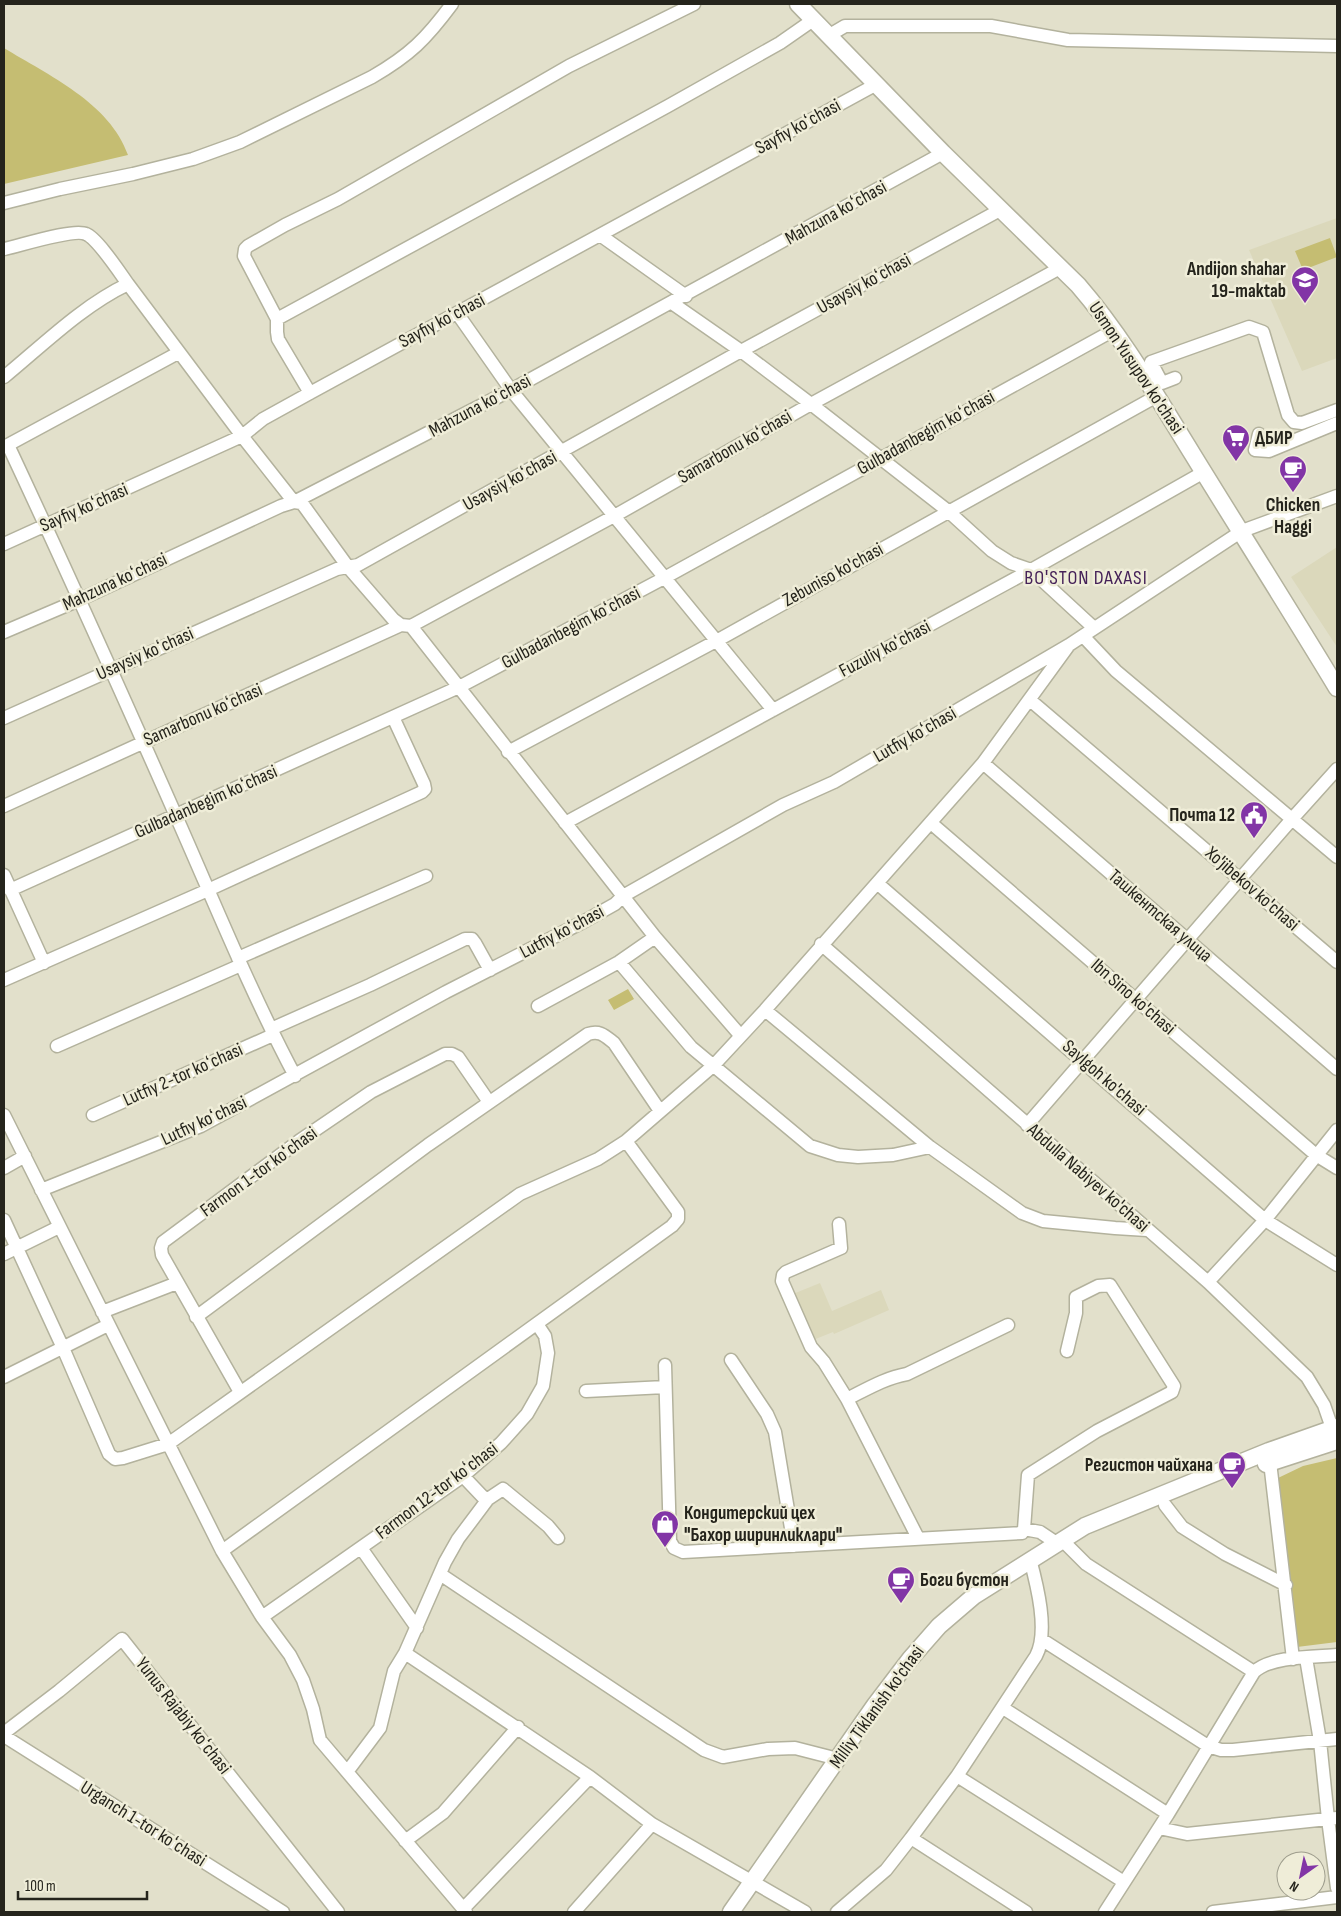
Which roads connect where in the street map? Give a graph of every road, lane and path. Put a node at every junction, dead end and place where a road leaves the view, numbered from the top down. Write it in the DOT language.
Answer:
graph roads {
  1 [pos="452,4"];
  2 [pos="694,4"];
  3 [pos="798,4"];
  4 [pos="813,20"];
  5 [pos="828,36"];
  6 [pos="1337,46"];
  7 [pos="875,85"];
  8 [pos="943,153"];
  9 [pos="4,203"];
  10 [pos="1000,210"];
  11 [pos="600,235"];
  12 [pos="4,249"];
  13 [pos="1060,268"];
  14 [pos="128,284"];
  15 [pos="686,296"];
  16 [pos="672,303"];
  17 [pos="457,313"];
  18 [pos="277,319"];
  19 [pos="1114,330"];
  20 [pos="741,351"];
  21 [pos="178,352"];
  22 [pos="4,377"];
  23 [pos="1175,378"];
  24 [pos="512,390"];
  25 [pos="310,393"];
  26 [pos="1157,396"];
  27 [pos="811,404"];
  28 [pos="1337,410"];
  29 [pos="1337,423"];
  30 [pos="1259,434"];
  31 [pos="242,436"];
  32 [pos="6,446"];
  33 [pos="562,452"];
  34 [pos="879,458"];
  35 [pos="1204,472"];
  36 [pos="1337,496"];
  37 [pos="294,502"];
  38 [pos="948,511"];
  39 [pos="616,515"];
  40 [pos="46,525"];
  41 [pos="1242,532"];
  42 [pos="4,544"];
  43 [pos="348,567"];
  44 [pos="1031,570"];
  45 [pos="666,577"];
  46 [pos="79,600"];
  47 [pos="406,625"];
  48 [pos="1094,628"];
  49 [pos="4,632"];
  50 [pos="1083,636"];
  51 [pos="718,640"];
  52 [pos="1069,645"];
  53 [pos="111,670"];
  54 [pos="459,687"];
  55 [pos="1337,688"];
  56 [pos="1030,700"];
  57 [pos="774,710"];
  58 [pos="393,717"];
  59 [pos="4,718"];
  60 [pos="143,742"];
  61 [pos="508,752"];
  62 [pos="983,763"];
  63 [pos="1337,770"];
  64 [pos="4,806"];
  65 [pos="176,815"];
  66 [pos="1292,819"];
  67 [pos="565,823"];
  68 [pos="931,823"];
  69 [pos="1337,857"];
  70 [pos="4,875"];
  71 [pos="426,876"];
  72 [pos="1240,878"];
  73 [pos="877,883"];
  74 [pos="10,890"];
  75 [pos="208,890"];
  76 [pos="623,896"];
  77 [pos="655,937"];
  78 [pos="1188,940"];
  79 [pos="821,944"];
  80 [pos="240,961"];
  81 [pos="619,962"];
  82 [pos="1337,962"];
  83 [pos="44,963"];
  84 [pos="490,970"];
  85 [pos="4,980"];
  86 [pos="1136,999"];
  87 [pos="538,1006"];
  88 [pos="765,1010"];
  89 [pos="272,1032"];
  90 [pos="740,1035"];
  91 [pos="57,1046"];
  92 [pos="1084,1061"];
  93 [pos="714,1065"];
  94 [pos="1337,1069"];
  95 [pos="295,1076"];
  96 [pos="489,1102"];
  97 [pos="660,1111"];
  98 [pos="4,1115"];
  99 [pos="92,1116"];
  100 [pos="1027,1125"];
  101 [pos="1337,1130"];
  102 [pos="626,1141"];
  103 [pos="930,1147"];
  104 [pos="1316,1155"];
  105 [pos="25,1156"];
  106 [pos="4,1168"];
  107 [pos="1337,1168"];
  108 [pos="41,1190"];
  109 [pos="4,1220"];
  110 [pos="1265,1220"];
  111 [pos="839,1224"];
  112 [pos="59,1227"];
  113 [pos="1147,1230"];
  114 [pos="18,1248"];
  115 [pos="4,1254"];
  116 [pos="1337,1265"];
  117 [pos="1208,1282"];
  118 [pos="177,1283"];
  119 [pos="102,1312"];
  120 [pos="196,1317"];
  121 [pos="537,1324"];
  122 [pos="108,1325"];
  123 [pos="1008,1325"];
  124 [pos="63,1348"];
  125 [pos="1068,1351"];
  126 [pos="731,1360"];
  127 [pos="665,1364"];
  128 [pos="4,1377"];
  129 [pos="665,1387"];
  130 [pos="586,1391"];
  131 [pos="240,1392"];
  132 [pos="847,1400"];
  133 [pos="1335,1432"];
  134 [pos="168,1444"];
  135 [pos="1270,1462"];
  136 [pos="463,1476"];
  137 [pos="488,1500"];
  138 [pos="1165,1505"];
  139 [pos="1024,1529"];
  140 [pos="558,1538"];
  141 [pos="918,1538"];
  142 [pos="1061,1542"];
  143 [pos="794,1546"];
  144 [pos="361,1548"];
  145 [pos="222,1551"];
  146 [pos="1030,1559"];
  147 [pos="440,1574"];
  148 [pos="1286,1585"];
  149 [pos="262,1617"];
  150 [pos="417,1628"];
  151 [pos="1042,1640"];
  152 [pos="406,1653"];
  153 [pos="1337,1655"];
  154 [pos="1300,1658"];
  155 [pos="1254,1672"];
  156 [pos="1003,1708"];
  157 [pos="518,1727"];
  158 [pos="4,1735"];
  159 [pos="1337,1739"];
  160 [pos="1320,1741"];
  161 [pos="1208,1746"];
  162 [pos="838,1759"];
  163 [pos="347,1772"];
  164 [pos="957,1776"];
  165 [pos="590,1777"];
  166 [pos="1168,1814"];
  167 [pos="1332,1818"];
  168 [pos="652,1824"];
  169 [pos="1159,1828"];
  170 [pos="911,1838"];
  171 [pos="405,1840"];
  172 [pos="1124,1882"];
  173 [pos="752,1883"];
  174 [pos="1337,1888"];
  175 [pos="1337,1897"];
  176 [pos="464,1910"];
  177 [pos="283,1912"];
  178 [pos="338,1912"];
  179 [pos="574,1912"];
  180 [pos="731,1912"];
  181 [pos="805,1912"];
  182 [pos="837,1912"];
  183 [pos="1026,1912"];
  184 [pos="1105,1912"];
  185 [pos="1214,1912"];
  1 -- 9 [label="street"];
  2 -- 18 [label="street"];
  3 -- 4 [label="main road, Usmon Yusupov ko'chasi"];
  4 -- 5 [label="main road, Usmon Yusupov ko'chasi"];
  4 -- 18 [label="street"];
  5 -- 6 [label="street"];
  5 -- 7 [label="main road, Usmon Yusupov ko'chasi"];
  7 -- 8 [label="main road, Usmon Yusupov ko'chasi"];
  7 -- 11 [label="street, Sayfiy koʻchasi"];
  8 -- 10 [label="main road, Usmon Yusupov ko'chasi"];
  8 -- 15 [label="street, Mahzuna koʻchasi"];
  10 -- 13 [label="main road, Usmon Yusupov ko'chasi"];
  10 -- 20 [label="street, Usaysiy koʻchasi"];
  11 -- 15 [label="street"];
  11 -- 17 [label="street, Sayfiy koʻchasi"];
  12 -- 14 [label="street"];
  13 -- 19 [label="main road, Usmon Yusupov ko'chasi"];
  13 -- 27 [label="street, Samarbonu koʻchasi"];
  14 -- 21 [label="street"];
  14 -- 22 [label="street"];
  15 -- 16 [label="street, Mahzuna koʻchasi"];
  16 -- 20 [label="street"];
  16 -- 24 [label="street, Mahzuna koʻchasi"];
  17 -- 24 [label="street"];
  17 -- 25 [label="street, Sayfiy koʻchasi"];
  18 -- 25 [label="street"];
  19 -- 26 [label="main road, Usmon Yusupov ko'chasi"];
  19 -- 34 [label="street, Gulbadanbegim koʻchasi"];
  20 -- 27 [label="street"];
  20 -- 33 [label="street, Usaysiy koʻchasi"];
  21 -- 31 [label="street"];
  21 -- 32 [label="street"];
  23 -- 28 [label="street"];
  24 -- 33 [label="street"];
  24 -- 37 [label="street, Mahzuna koʻchasi"];
  25 -- 31 [label="street, Sayfiy koʻchasi"];
  26 -- 35 [label="main road, Usmon Yusupov ko'chasi"];
  26 -- 38 [label="street, Zebuniso ko'chasi"];
  27 -- 34 [label="street"];
  27 -- 39 [label="street, Samarbonu koʻchasi"];
  29 -- 30 [label="street"];
  31 -- 37 [label="street"];
  31 -- 40 [label="street, Sayfiy koʻchasi"];
  32 -- 40 [label="street"];
  33 -- 39 [label="street"];
  33 -- 43 [label="street, Usaysiy koʻchasi"];
  34 -- 38 [label="street"];
  34 -- 45 [label="street, Gulbadanbegim koʻchasi"];
  35 -- 41 [label="main road, Usmon Yusupov ko'chasi"];
  35 -- 44 [label="street, Fuzuliy koʻchasi"];
  36 -- 41 [label="street, Lutfiy koʻchasi"];
  37 -- 43 [label="street"];
  37 -- 46 [label="street, Mahzuna koʻchasi"];
  38 -- 44 [label="street"];
  38 -- 51 [label="street, Zebuniso ko'chasi"];
  39 -- 45 [label="street"];
  39 -- 47 [label="street, Samarbonu koʻchasi"];
  40 -- 42 [label="street, Sayfiy koʻchasi"];
  40 -- 46 [label="street"];
  41 -- 48 [label="street, Lutfiy koʻchasi"];
  41 -- 55 [label="main road, Usmon Yusupov ko'chasi"];
  43 -- 47 [label="street"];
  43 -- 53 [label="street, Usaysiy koʻchasi"];
  44 -- 48 [label="street"];
  44 -- 57 [label="street, Fuzuliy koʻchasi"];
  45 -- 51 [label="street"];
  45 -- 54 [label="street, Gulbadanbegim koʻchasi"];
  46 -- 49 [label="street, Mahzuna koʻchasi"];
  46 -- 53 [label="street"];
  47 -- 54 [label="street"];
  47 -- 60 [label="street, Samarbonu koʻchasi"];
  48 -- 50 [label="street, Lutfiy koʻchasi"];
  50 -- 52 [label="street, Lutfiy koʻchasi"];
  50 -- 66 [label="street"];
  51 -- 57 [label="street"];
  51 -- 61 [label="street, Zebuniso ko'chasi"];
  52 -- 56 [label="street"];
  52 -- 76 [label="street, Lutfiy koʻchasi"];
  53 -- 59 [label="street, Usaysiy koʻchasi"];
  53 -- 60 [label="street"];
  54 -- 58 [label="street, Gulbadanbegim koʻchasi"];
  54 -- 61 [label="street"];
  56 -- 62 [label="street"];
  56 -- 72 [label="street, Xo'jibekov ko'chasi"];
  57 -- 67 [label="street, Fuzuliy koʻchasi"];
  58 -- 65 [label="street, Gulbadanbegim koʻchasi"];
  58 -- 75 [label="street"];
  60 -- 64 [label="street, Samarbonu koʻchasi"];
  60 -- 65 [label="street"];
  61 -- 67 [label="street"];
  62 -- 68 [label="street"];
  62 -- 78 [label="street, Ташкентская улица"];
  63 -- 66 [label="street"];
  65 -- 74 [label="street, Gulbadanbegim koʻchasi"];
  65 -- 75 [label="street"];
  66 -- 69 [label="street"];
  66 -- 72 [label="street"];
  67 -- 76 [label="street"];
  68 -- 73 [label="street"];
  68 -- 86 [label="street, Ibn Sino ko'chasi"];
  70 -- 74 [label="street"];
  71 -- 80 [label="street"];
  72 -- 78 [label="street"];
  72 -- 82 [label="street, Xo'jibekov ko'chasi"];
  73 -- 79 [label="street"];
  73 -- 92 [label="street, Saylgoh ko'chasi"];
  74 -- 83 [label="street"];
  75 -- 80 [label="street"];
  75 -- 83 [label="street"];
  76 -- 77 [label="street"];
  76 -- 84 [label="street, Lutfiy koʻchasi"];
  77 -- 81 [label="street"];
  77 -- 90 [label="street"];
  78 -- 86 [label="street"];
  78 -- 94 [label="street, Ташкентская улица"];
  79 -- 88 [label="street"];
  79 -- 100 [label="street, Abdulla Nabiyev ko'chasi"];
  80 -- 89 [label="street"];
  80 -- 91 [label="street"];
  81 -- 87 [label="street"];
  81 -- 93 [label="street"];
  83 -- 85 [label="street"];
  84 -- 89 [label="street, Lutfiy 2-tor koʻchasi"];
  84 -- 95 [label="street, Lutfiy koʻchasi"];
  86 -- 92 [label="street"];
  86 -- 104 [label="street, Ibn Sino ko'chasi"];
  88 -- 90 [label="street"];
  88 -- 103 [label="street"];
  89 -- 95 [label="street"];
  89 -- 99 [label="street, Lutfiy 2-tor koʻchasi"];
  90 -- 93 [label="street"];
  92 -- 100 [label="street"];
  92 -- 110 [label="street, Saylgoh ko'chasi"];
  93 -- 97 [label="street"];
  93 -- 103 [label="street"];
  95 -- 108 [label="street, Lutfiy koʻchasi"];
  96 -- 97 [label="street"];
  96 -- 118 [label="street, Farmon 1-tor koʻchasi"];
  96 -- 120 [label="street"];
  97 -- 102 [label="street"];
  98 -- 105 [label="street"];
  100 -- 113 [label="street, Abdulla Nabiyev ko'chasi"];
  101 -- 104 [label="street"];
  102 -- 121 [label="street"];
  102 -- 131 [label="street"];
  103 -- 113 [label="street"];
  104 -- 107 [label="street, Ibn Sino ko'chasi"];
  104 -- 110 [label="street"];
  105 -- 106 [label="street"];
  105 -- 108 [label="street"];
  108 -- 112 [label="street"];
  109 -- 114 [label="street"];
  110 -- 116 [label="street, Saylgoh ko'chasi"];
  110 -- 117 [label="street"];
  111 -- 132 [label="street"];
  112 -- 114 [label="street"];
  112 -- 119 [label="street"];
  113 -- 117 [label="street, Abdulla Nabiyev ko'chasi"];
  114 -- 115 [label="street"];
  114 -- 124 [label="street"];
  117 -- 133 [label="street, Abdulla Nabiyev ko'chasi"];
  118 -- 119 [label="street"];
  118 -- 120 [label="street, Farmon 1-tor koʻchasi"];
  119 -- 122 [label="street"];
  120 -- 131 [label="street, Farmon 1-tor koʻchasi"];
  121 -- 136 [label="street, Farmon 12-tor koʻchasi"];
  121 -- 145 [label="street"];
  122 -- 124 [label="street"];
  122 -- 134 [label="street"];
  123 -- 132 [label="street"];
  124 -- 128 [label="street"];
  124 -- 134 [label="street"];
  125 -- 139 [label="street"];
  126 -- 143 [label="street"];
  127 -- 129 [label="street"];
  129 -- 130 [label="street"];
  129 -- 143 [label="street"];
  131 -- 134 [label="street"];
  132 -- 141 [label="street"];
  133 -- 135 [label="main road, Milliy Tiklanish ko'chasi"];
  133 -- 142 [label="main road, Milliy Tiklanish ko'chasi"];
  134 -- 145 [label="street"];
  135 -- 138 [label="main road, Milliy Tiklanish ko'chasi"];
  135 -- 148 [label="street"];
  136 -- 137 [label="street"];
  136 -- 144 [label="street, Farmon 12-tor koʻchasi"];
  137 -- 140 [label="street"];
  137 -- 147 [label="street"];
  138 -- 142 [label="main road, Milliy Tiklanish ko'chasi"];
  138 -- 148 [label="street"];
  139 -- 141 [label="street"];
  139 -- 142 [label="street"];
  141 -- 143 [label="street"];
  142 -- 146 [label="main road, Milliy Tiklanish ko'chasi"];
  142 -- 155 [label="street"];
  144 -- 149 [label="street, Farmon 12-tor koʻchasi"];
  144 -- 150 [label="street"];
  145 -- 149 [label="street"];
  146 -- 151 [label="street"];
  146 -- 162 [label="main road, Milliy Tiklanish ko'chasi"];
  147 -- 150 [label="street"];
  147 -- 162 [label="street"];
  148 -- 154 [label="street"];
  149 -- 163 [label="street"];
  150 -- 152 [label="street"];
  151 -- 156 [label="street"];
  151 -- 161 [label="street"];
  152 -- 157 [label="street"];
  152 -- 163 [label="street"];
  153 -- 154 [label="street"];
  154 -- 155 [label="street"];
  154 -- 160 [label="street"];
  155 -- 161 [label="street"];
  156 -- 164 [label="street"];
  156 -- 166 [label="street"];
  157 -- 165 [label="street"];
  157 -- 171 [label="street"];
  158 -- 177 [label="street, Urganch 1-tor koʻchasi"];
  158 -- 178 [label="street, Yunus Rajabiy koʻchasi"];
  159 -- 160 [label="street"];
  160 -- 161 [label="street"];
  160 -- 167 [label="street"];
  161 -- 166 [label="street"];
  162 -- 173 [label="main road, Milliy Tiklanish ko'chasi"];
  163 -- 171 [label="street"];
  164 -- 170 [label="street"];
  164 -- 172 [label="street"];
  165 -- 168 [label="street"];
  165 -- 176 [label="street"];
  166 -- 169 [label="street"];
  167 -- 169 [label="street"];
  167 -- 174 [label="street"];
  168 -- 173 [label="street"];
  168 -- 179 [label="street"];
  169 -- 172 [label="street"];
  170 -- 182 [label="street"];
  170 -- 183 [label="street"];
  171 -- 176 [label="street"];
  172 -- 184 [label="street"];
  173 -- 180 [label="main road, Milliy Tiklanish ko'chasi"];
  173 -- 181 [label="street"];
  175 -- 185 [label="street"];
}
